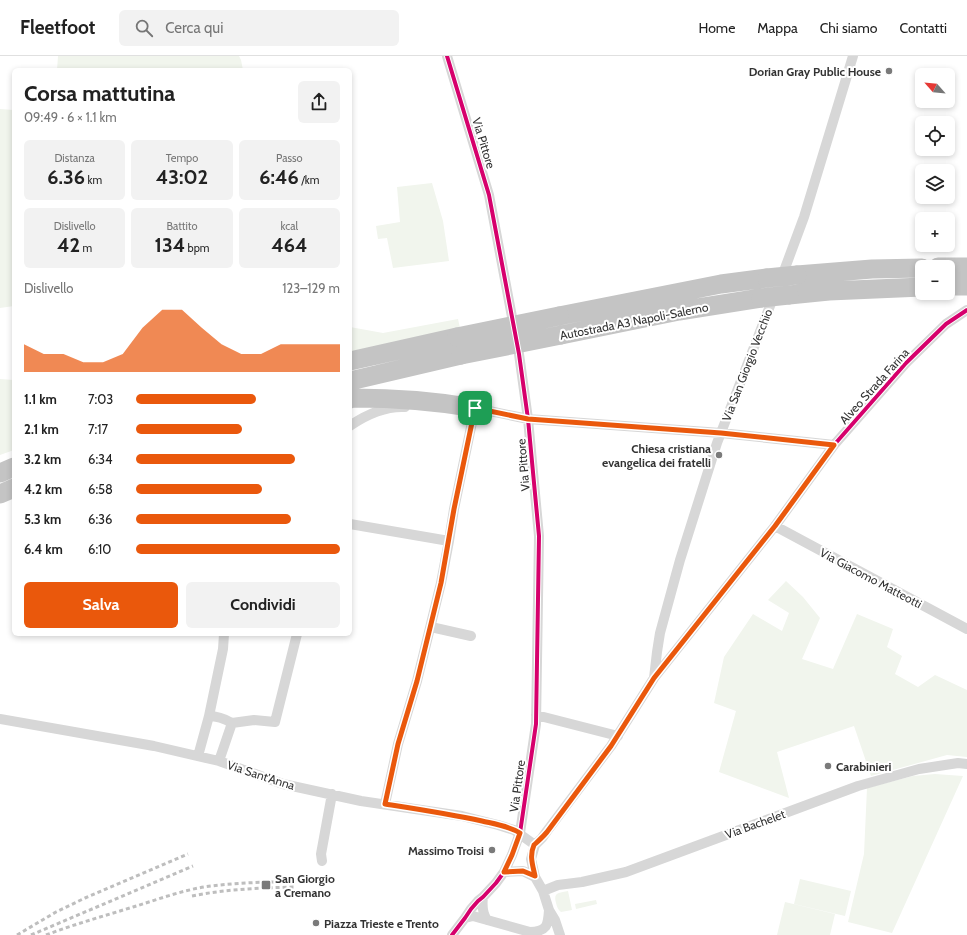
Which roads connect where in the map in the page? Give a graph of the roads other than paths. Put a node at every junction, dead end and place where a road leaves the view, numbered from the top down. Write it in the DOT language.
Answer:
graph roads {
  1 [pos="447,56"];
  2 [pos="853,56"];
  3 [pos="955,267"];
  4 [pos="967,267"];
  5 [pos="915,268"];
  6 [pos="955,286"];
  7 [pos="967,286"];
  8 [pos="915,287"];
  9 [pos="967,310"];
  10 [pos="352,361"];
  11 [pos="352,381"];
  12 [pos="352,398"];
  13 [pos="475,408"];
  14 [pos="528,419"];
  15 [pos="352,424"];
  16 [pos="721,433"];
  17 [pos="834,445"];
  18 [pos="12,469"];
  19 [pos="0,473"];
  20 [pos="12,489"];
  21 [pos="0,494"];
  22 [pos="12,496"];
  23 [pos="0,499"];
  24 [pos="352,524"];
  25 [pos="775,526"];
  26 [pos="449,541"];
  27 [pos="431,626"];
  28 [pos="967,629"];
  29 [pos="224,636"];
  30 [pos="296,636"];
  31 [pos="471,636"];
  32 [pos="654,678"];
  33 [pos="536,715"];
  34 [pos="209,716"];
  35 [pos="0,719"];
  36 [pos="232,723"];
  37 [pos="618,736"];
  38 [pos="198,756"];
  39 [pos="219,761"];
  40 [pos="967,764"];
  41 [pos="332,794"];
  42 [pos="385,804"];
  43 [pos="520,833"];
  44 [pos="534,844"];
  45 [pos="322,861"];
  46 [pos="504,872"];
  47 [pos="535,876"];
  48 [pos="544,891"];
  49 [pos="485,895"];
  50 [pos="549,910"];
  51 [pos="465,918"];
  52 [pos="487,920"];
  53 [pos="559,934"];
  54 [pos="452,935"];
  1 -- 14 [label="street, Via Pittore"];
  2 -- 16 [label="street, Via San Giorgio Vecchio"];
  3 -- 4 [label="highway"];
  5 -- 10 [label="highway, Autostrada A3 Napoli-Salerno, bridge"];
  6 -- 7 [label="highway"];
  8 -- 11 [label="highway, Autostrada A3 Napoli-Salerno, bridge"];
  9 -- 17 [label="street, Alveo Strada Farina"];
  12 -- 13 [label="highway"];
  13 -- 14 [label="street"];
  13 -- 15 [label="street"];
  13 -- 26 [label="street"];
  14 -- 16 [label="street"];
  14 -- 33 [label="street, Via Pittore"];
  16 -- 17 [label="street"];
  16 -- 32 [label="street, Via San Giorgio Vecchio"];
  17 -- 25 [label="street, Alveo Strada Farina"];
  18 -- 19 [label="highway"];
  20 -- 21 [label="highway"];
  22 -- 23 [label="highway"];
  24 -- 26 [label="street"];
  25 -- 28 [label="street, Via Giacomo Matteotti"];
  25 -- 32 [label="street, Alveo Strada Farina"];
  26 -- 27 [label="street"];
  27 -- 31 [label="street"];
  27 -- 42 [label="street"];
  29 -- 34 [label="street"];
  30 -- 36 [label="street"];
  32 -- 37 [label="street, Alveo Strada Farina"];
  33 -- 37 [label="street"];
  33 -- 43 [label="street, Via Pittore"];
  34 -- 36 [label="street"];
  34 -- 38 [label="street"];
  35 -- 38 [label="street, Via Sant'Anna"];
  36 -- 39 [label="street"];
  37 -- 44 [label="street, Alveo Strada Farina"];
  38 -- 39 [label="street, Via Sant'Anna"];
  39 -- 41 [label="street, Via Sant'Anna"];
  40 -- 48 [label="street, Via Bachelet"];
  41 -- 42 [label="street, Via Sant'Anna"];
  41 -- 45 [label="street"];
  42 -- 43 [label="street, Via Sant'Anna"];
  43 -- 44 [label="street, Via Sant'Anna"];
  43 -- 46 [label="street, Via Pittore"];
  44 -- 47 [label="street"];
  46 -- 47 [label="street"];
  46 -- 49 [label="street"];
  47 -- 48 [label="street"];
  48 -- 50 [label="street"];
  49 -- 51 [label="street"];
  49 -- 52 [label="street"];
  50 -- 52 [label="street"];
  50 -- 53 [label="street"];
  51 -- 52 [label="street"];
  51 -- 54 [label="street"];
}
